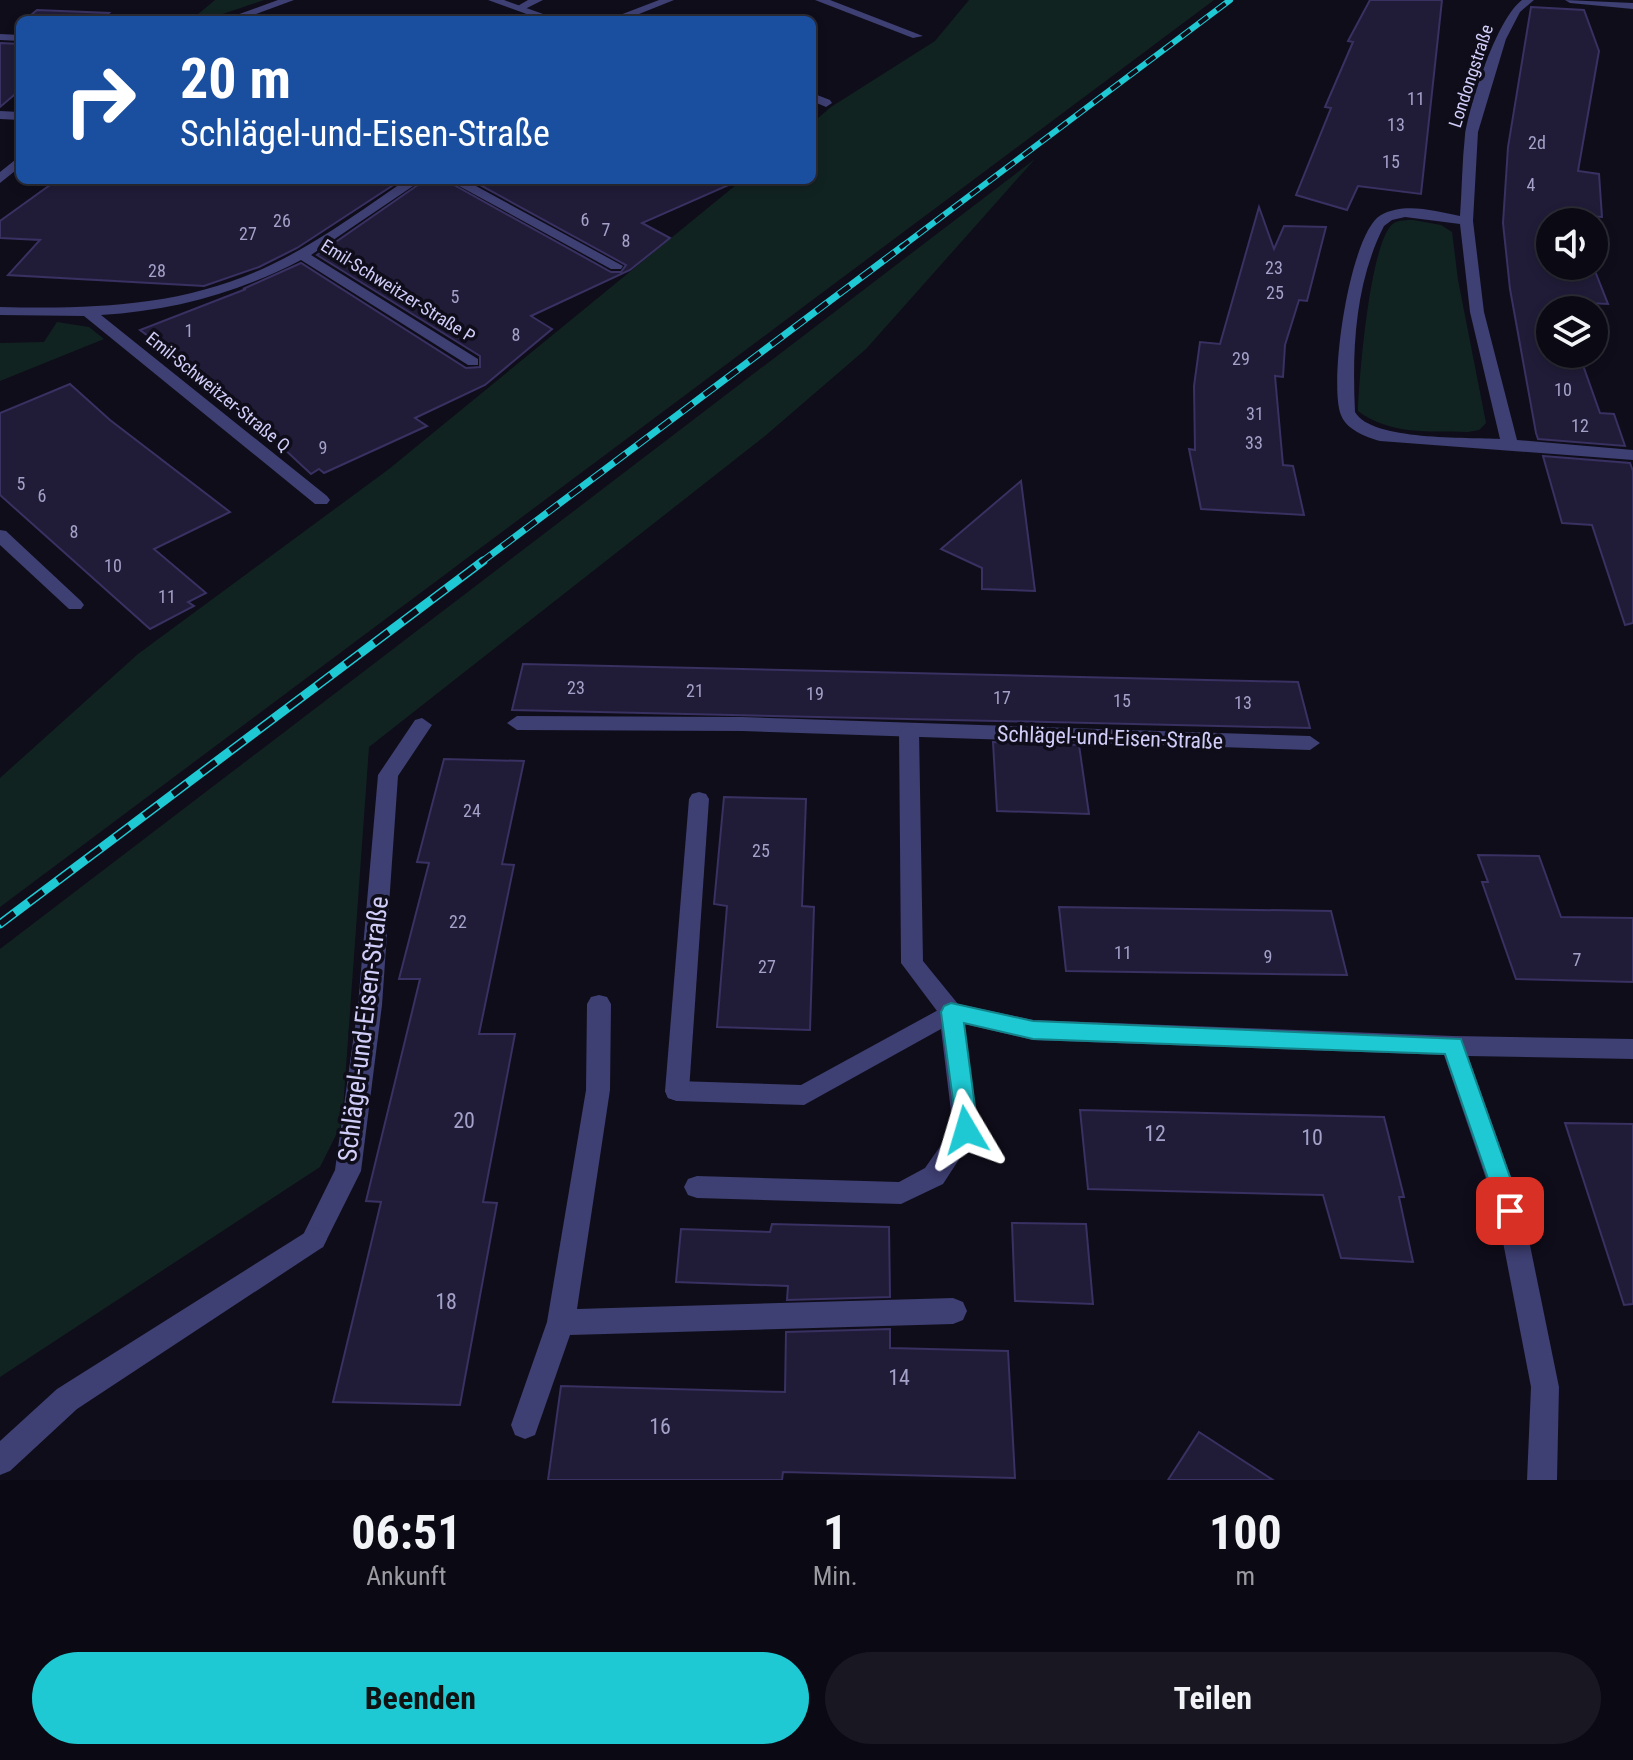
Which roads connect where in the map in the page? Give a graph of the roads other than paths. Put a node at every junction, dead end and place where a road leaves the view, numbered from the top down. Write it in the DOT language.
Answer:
graph roads {
  1 [pos="289,0"];
  2 [pos="493,0"];
  3 [pos="538,0"];
  4 [pos="669,0"];
  5 [pos="820,0"];
  6 [pos="1529,0"];
  7 [pos="1570,0"];
  8 [pos="1633,6"];
  9 [pos="521,7"];
  10 [pos="241,16"];
  11 [pos="544,16"];
  12 [pos="635,16"];
  13 [pos="917,36"];
  14 [pos="816,99"];
  15 [pos="826,103"];
  16 [pos="16,164"];
  17 [pos="0,179"];
  18 [pos="409,184"];
  19 [pos="462,184"];
  20 [pos="1466,221"];
  21 [pos="302,255"];
  22 [pos="616,266"];
  23 [pos="0,311"];
  24 [pos="90,314"];
  25 [pos="473,362"];
  26 [pos="1510,444"];
  27 [pos="1633,455"];
  28 [pos="321,500"];
  29 [pos="0,535"];
  30 [pos="75,605"];
  31 [pos="517,723"];
  32 [pos="422,725"];
  33 [pos="909,731"];
  34 [pos="1310,743"];
  35 [pos="699,799"];
  36 [pos="599,1004"];
  37 [pos="951,1012"];
  38 [pos="1453,1046"];
  39 [pos="1633,1049"];
  40 [pos="697,1187"];
  41 [pos="953,1311"];
  42 [pos="561,1322"];
  43 [pos="525,1425"];
  44 [pos="0,1461"];
  45 [pos="1542,1480"];
  1 -- 10 [label="street"];
  2 -- 9 [label="street"];
  3 -- 9 [label="street"];
  4 -- 12 [label="street"];
  5 -- 13 [label="street"];
  6 -- 20 [label="street, Londongstraße"];
  7 -- 8 [label="street"];
  9 -- 11 [label="street"];
  14 -- 15 [label="street"];
  16 -- 17 [label="street"];
  18 -- 21 [label="street"];
  19 -- 22 [label="street"];
  20 -- 26 [label="street, Londongstraße"];
  20 -- 26 [label="street"];
  21 -- 24 [label="street"];
  21 -- 25 [label="street, Emil-Schweitzer-Straße P"];
  23 -- 24 [label="street"];
  24 -- 28 [label="street, Emil-Schweitzer-Straße Q"];
  26 -- 27 [label="street"];
  29 -- 30 [label="street"];
  31 -- 33 [label="street, Schlägel-und-Eisen-Straße"];
  32 -- 44 [label="street, Schlägel-und-Eisen-Straße"];
  33 -- 34 [label="street, Schlägel-und-Eisen-Straße"];
  33 -- 37 [label="street"];
  35 -- 37 [label="street"];
  36 -- 42 [label="street"];
  37 -- 38 [label="street"];
  37 -- 40 [label="street"];
  38 -- 39 [label="street"];
  38 -- 45 [label="street"];
  41 -- 42 [label="street"];
  42 -- 43 [label="street"];
}
